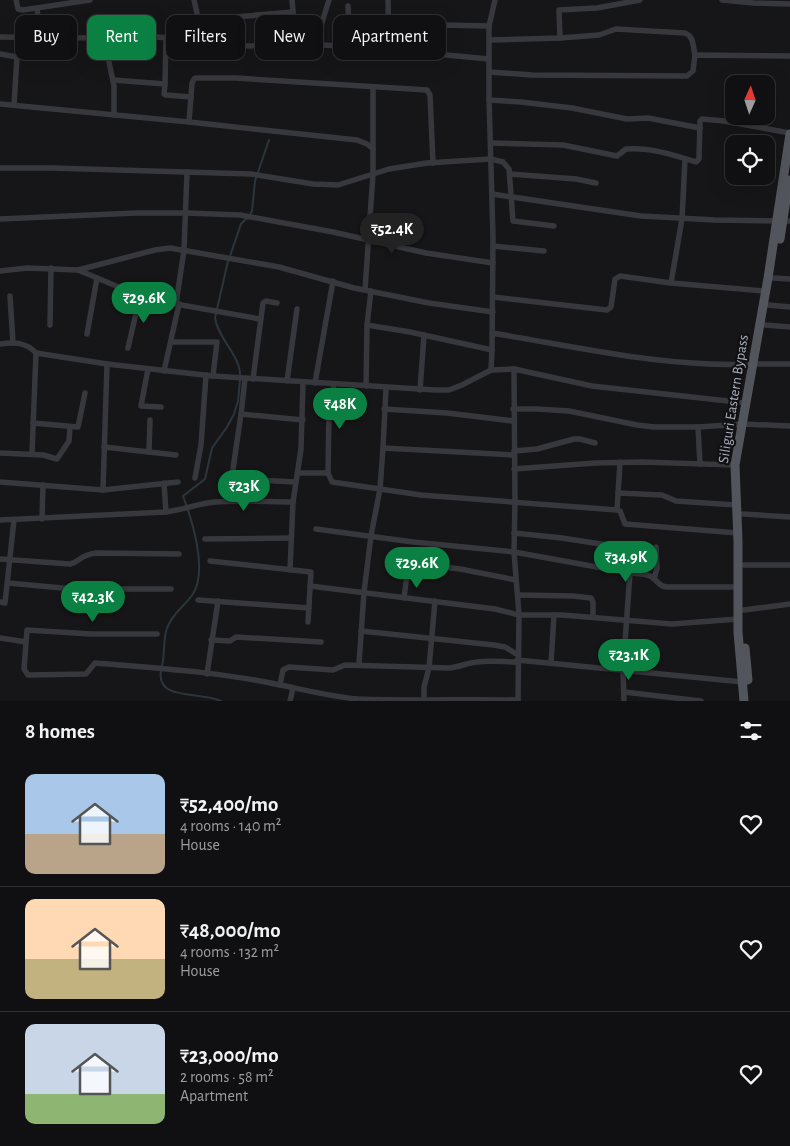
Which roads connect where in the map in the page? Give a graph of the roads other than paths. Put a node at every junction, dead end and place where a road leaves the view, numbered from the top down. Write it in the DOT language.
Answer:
graph roads {
  1 [pos="16,0"];
  2 [pos="90,0"];
  3 [pos="194,0"];
  4 [pos="292,0"];
  5 [pos="329,0"];
  6 [pos="388,0"];
  7 [pos="494,0"];
  8 [pos="640,0"];
  9 [pos="722,0"];
  10 [pos="790,4"];
  11 [pos="348,6"];
  12 [pos="37,8"];
  13 [pos="293,12"];
  14 [pos="38,15"];
  15 [pos="293,15"];
  16 [pos="348,15"];
  17 [pos="389,15"];
  18 [pos="323,19"];
  19 [pos="446,24"];
  20 [pos="489,26"];
  21 [pos="156,36"];
  22 [pos="0,37"];
  23 [pos="166,37"];
  24 [pos="15,38"];
  25 [pos="560,38"];
  26 [pos="489,40"];
  27 [pos="0,54"];
  28 [pos="695,55"];
  29 [pos="446,56"];
  30 [pos="790,56"];
  31 [pos="15,57"];
  32 [pos="17,60"];
  33 [pos="109,60"];
  34 [pos="489,60"];
  35 [pos="489,72"];
  36 [pos="114,80"];
  37 [pos="165,84"];
  38 [pos="373,88"];
  39 [pos="191,97"];
  40 [pos="489,100"];
  41 [pos="0,104"];
  42 [pos="14,105"];
  43 [pos="114,115"];
  44 [pos="189,122"];
  45 [pos="700,128"];
  46 [pos="790,133"];
  47 [pos="491,143"];
  48 [pos="373,149"];
  49 [pos="491,159"];
  50 [pos="686,159"];
  51 [pos="433,163"];
  52 [pos="0,168"];
  53 [pos="187,172"];
  54 [pos="790,173"];
  55 [pos="373,174"];
  56 [pos="510,174"];
  57 [pos="596,183"];
  58 [pos="492,194"];
  59 [pos="511,196"];
  60 [pos="186,213"];
  61 [pos="0,218"];
  62 [pos="682,219"];
  63 [pos="783,221"];
  64 [pos="554,226"];
  65 [pos="368,240"];
  66 [pos="493,246"];
  67 [pos="184,250"];
  68 [pos="544,251"];
  69 [pos="493,264"];
  70 [pos="51,268"];
  71 [pos="78,270"];
  72 [pos="0,271"];
  73 [pos="97,278"];
  74 [pos="773,278"];
  75 [pos="790,279"];
  76 [pos="333,282"];
  77 [pos="671,283"];
  78 [pos="368,291"];
  79 [pos="765,291"];
  80 [pos="10,296"];
  81 [pos="140,296"];
  82 [pos="493,297"];
  83 [pos="277,303"];
  84 [pos="178,304"];
  85 [pos="768,305"];
  86 [pos="790,307"];
  87 [pos="297,309"];
  88 [pos="493,312"];
  89 [pos="260,319"];
  90 [pos="50,325"];
  91 [pos="367,325"];
  92 [pos="765,325"];
  93 [pos="790,327"];
  94 [pos="492,333"];
  95 [pos="87,334"];
  96 [pos="424,334"];
  97 [pos="13,342"];
  98 [pos="171,342"];
  99 [pos="0,344"];
  100 [pos="128,348"];
  101 [pos="492,350"];
  102 [pos="36,353"];
  103 [pos="107,364"];
  104 [pos="756,364"];
  105 [pos="790,364"];
  106 [pos="148,369"];
  107 [pos="514,369"];
  108 [pos="491,370"];
  109 [pos="164,372"];
  110 [pos="206,375"];
  111 [pos="213,376"];
  112 [pos="244,378"];
  113 [pos="252,379"];
  114 [pos="287,381"];
  115 [pos="303,382"];
  116 [pos="315,383"];
  117 [pos="334,384"];
  118 [pos="366,386"];
  119 [pos="386,388"];
  120 [pos="420,390"];
  121 [pos="85,393"];
  122 [pos="746,403"];
  123 [pos="160,408"];
  124 [pos="384,409"];
  125 [pos="513,409"];
  126 [pos="241,414"];
  127 [pos="150,420"];
  128 [pos="302,420"];
  129 [pos="513,421"];
  130 [pos="33,423"];
  131 [pos="745,424"];
  132 [pos="790,426"];
  133 [pos="70,427"];
  134 [pos="698,428"];
  135 [pos="595,443"];
  136 [pos="104,447"];
  137 [pos="384,448"];
  138 [pos="149,452"];
  139 [pos="0,453"];
  140 [pos="514,453"];
  141 [pos="32,454"];
  142 [pos="176,455"];
  143 [pos="620,462"];
  144 [pos="700,464"];
  145 [pos="735,465"];
  146 [pos="514,469"];
  147 [pos="298,473"];
  148 [pos="328,473"];
  149 [pos="195,478"];
  150 [pos="0,482"];
  151 [pos="178,482"];
  152 [pos="296,482"];
  153 [pos="164,483"];
  154 [pos="43,486"];
  155 [pos="380,489"];
  156 [pos="103,490"];
  157 [pos="618,493"];
  158 [pos="515,501"];
  159 [pos="293,502"];
  160 [pos="736,505"];
  161 [pos="618,510"];
  162 [pos="166,512"];
  163 [pos="743,514"];
  164 [pos="790,517"];
  165 [pos="0,520"];
  166 [pos="14,520"];
  167 [pos="42,520"];
  168 [pos="316,529"];
  169 [pos="514,533"];
  170 [pos="738,533"];
  171 [pos="371,536"];
  172 [pos="291,538"];
  173 [pos="205,539"];
  174 [pos="656,547"];
  175 [pos="514,552"];
  176 [pos="179,554"];
  177 [pos="0,559"];
  178 [pos="10,560"];
  179 [pos="210,561"];
  180 [pos="744,565"];
  181 [pos="790,565"];
  182 [pos="608,569"];
  183 [pos="290,570"];
  184 [pos="630,573"];
  185 [pos="654,578"];
  186 [pos="516,580"];
  187 [pos="8,583"];
  188 [pos="310,586"];
  189 [pos="738,587"];
  190 [pos="171,589"];
  191 [pos="364,592"];
  192 [pos="518,595"];
  193 [pos="404,598"];
  194 [pos="198,600"];
  195 [pos="218,601"];
  196 [pos="435,601"];
  197 [pos="0,602"];
  198 [pos="790,604"];
  199 [pos="309,608"];
  200 [pos="744,610"];
  201 [pos="519,615"];
  202 [pos="554,615"];
  203 [pos="593,617"];
  204 [pos="738,619"];
  205 [pos="627,620"];
  206 [pos="308,622"];
  207 [pos="361,631"];
  208 [pos="157,634"];
  209 [pos="0,638"];
  210 [pos="432,638"];
  211 [pos="212,640"];
  212 [pos="26,642"];
  213 [pos="321,642"];
  214 [pos="518,659"];
  215 [pos="551,663"];
  216 [pos="359,664"];
  217 [pos="429,668"];
  218 [pos="623,670"];
  219 [pos="207,674"];
  220 [pos="742,682"];
  221 [pos="280,685"];
  222 [pos="293,688"];
  223 [pos="624,692"];
  224 [pos="424,700"];
  225 [pos="477,700"];
  226 [pos="518,700"];
  227 [pos="290,701"];
  228 [pos="624,701"];
  229 [pos="701,701"];
  230 [pos="744,701"];
  231 [pos="749,701"];
  1 -- 12 [label="street"];
  2 -- 12 [label="street"];
  3 -- 13 [label="street"];
  4 -- 13 [label="street"];
  5 -- 18 [label="street"];
  6 -- 17 [label="street"];
  7 -- 20 [label="street"];
  8 -- 25 [label="street"];
  9 -- 10 [label="street"];
  11 -- 16 [label="street"];
  12 -- 14 [label="street"];
  13 -- 15 [label="street"];
  19 -- 20 [label="street"];
  20 -- 26 [label="street"];
  21 -- 23 [label="street"];
  22 -- 24 [label="street"];
  23 -- 37 [label="street"];
  25 -- 26 [label="street"];
  25 -- 28 [label="street"];
  26 -- 34 [label="street"];
  27 -- 31 [label="street"];
  28 -- 30 [label="street"];
  28 -- 35 [label="street"];
  29 -- 34 [label="street"];
  32 -- 42 [label="street"];
  33 -- 36 [label="street"];
  34 -- 35 [label="street"];
  35 -- 40 [label="street"];
  36 -- 37 [label="street"];
  36 -- 43 [label="street"];
  37 -- 39 [label="street"];
  38 -- 39 [label="street"];
  38 -- 48 [label="street"];
  38 -- 51 [label="street"];
  39 -- 44 [label="street"];
  40 -- 45 [label="street"];
  40 -- 47 [label="street"];
  41 -- 42 [label="street"];
  42 -- 43 [label="street"];
  43 -- 44 [label="street"];
  44 -- 48 [label="street"];
  45 -- 46 [label="street"];
  45 -- 50 [label="street"];
  46 -- 63 [label="main road, Siliguri Eastern Bypass"];
  47 -- 49 [label="street"];
  47 -- 50 [label="street"];
  48 -- 55 [label="street"];
  49 -- 51 [label="street"];
  49 -- 56 [label="street"];
  49 -- 58 [label="street"];
  50 -- 62 [label="street"];
  51 -- 55 [label="street"];
  52 -- 53 [label="street"];
  53 -- 55 [label="street"];
  53 -- 60 [label="street"];
  54 -- 63 [label="main road, Siliguri Eastern Bypass"];
  55 -- 65 [label="street"];
  56 -- 57 [label="street"];
  56 -- 59 [label="street"];
  58 -- 59 [label="street"];
  58 -- 66 [label="street"];
  59 -- 62 [label="street"];
  59 -- 64 [label="street"];
  60 -- 61 [label="street"];
  60 -- 65 [label="street"];
  60 -- 67 [label="street"];
  62 -- 63 [label="street"];
  62 -- 77 [label="street"];
  63 -- 74 [label="main road, Siliguri Eastern Bypass"];
  63 -- 79 [label="main road, Siliguri Eastern Bypass"];
  65 -- 69 [label="street"];
  65 -- 78 [label="street"];
  66 -- 68 [label="street"];
  66 -- 69 [label="street"];
  67 -- 71 [label="street"];
  67 -- 76 [label="street"];
  67 -- 84 [label="street"];
  69 -- 82 [label="street"];
  70 -- 71 [label="street"];
  70 -- 72 [label="street"];
  70 -- 90 [label="street"];
  71 -- 73 [label="street"];
  73 -- 81 [label="street"];
  73 -- 95 [label="street"];
  74 -- 75 [label="street"];
  74 -- 85 [label="main road, Siliguri Eastern Bypass"];
  76 -- 78 [label="street"];
  76 -- 116 [label="street"];
  77 -- 79 [label="street"];
  77 -- 82 [label="street"];
  78 -- 88 [label="street"];
  78 -- 91 [label="street"];
  79 -- 104 [label="main road, Siliguri Eastern Bypass"];
  80 -- 97 [label="street"];
  81 -- 84 [label="street"];
  81 -- 100 [label="street"];
  82 -- 88 [label="street"];
  83 -- 89 [label="street"];
  84 -- 89 [label="street"];
  84 -- 98 [label="street"];
  85 -- 86 [label="street"];
  85 -- 92 [label="main road, Siliguri Eastern Bypass"];
  87 -- 114 [label="street"];
  88 -- 94 [label="street"];
  89 -- 113 [label="street"];
  91 -- 96 [label="street"];
  91 -- 118 [label="street"];
  92 -- 93 [label="street"];
  92 -- 104 [label="main road, Siliguri Eastern Bypass"];
  94 -- 101 [label="street"];
  94 -- 104 [label="street"];
  96 -- 101 [label="street"];
  96 -- 120 [label="street"];
  97 -- 99 [label="street"];
  97 -- 102 [label="street"];
  98 -- 109 [label="street"];
  98 -- 111 [label="street"];
  101 -- 108 [label="street"];
  102 -- 103 [label="street"];
  102 -- 130 [label="street"];
  103 -- 106 [label="street"];
  103 -- 136 [label="street"];
  104 -- 105 [label="street"];
  104 -- 122 [label="main road, Siliguri Eastern Bypass"];
  104 -- 131 [label="main road, Siliguri Eastern Bypass"];
  106 -- 109 [label="street"];
  106 -- 123 [label="street"];
  107 -- 108 [label="street"];
  107 -- 122 [label="street"];
  107 -- 125 [label="street"];
  108 -- 120 [label="street"];
  109 -- 110 [label="street"];
  110 -- 111 [label="street"];
  110 -- 149 [label="street"];
  111 -- 112 [label="street"];
  112 -- 113 [label="street"];
  112 -- 126 [label="street"];
  113 -- 114 [label="street"];
  114 -- 115 [label="street"];
  115 -- 116 [label="street"];
  115 -- 128 [label="street"];
  116 -- 117 [label="street"];
  117 -- 118 [label="street"];
  117 -- 148 [label="street"];
  118 -- 119 [label="street"];
  119 -- 120 [label="street"];
  119 -- 124 [label="street"];
  121 -- 133 [label="street"];
  122 -- 131 [label="main road, Siliguri Eastern Bypass"];
  124 -- 129 [label="street"];
  124 -- 137 [label="street"];
  125 -- 129 [label="street"];
  125 -- 134 [label="street"];
  126 -- 128 [label="street"];
  126 -- 152 [label="street"];
  127 -- 138 [label="street"];
  128 -- 147 [label="street"];
  129 -- 140 [label="street"];
  130 -- 133 [label="street"];
  130 -- 141 [label="street"];
  131 -- 132 [label="street"];
  131 -- 134 [label="street"];
  131 -- 145 [label="main road, Siliguri Eastern Bypass"];
  131 -- 163 [label="main road, Siliguri Eastern Bypass"];
  133 -- 141 [label="street"];
  134 -- 144 [label="street"];
  135 -- 140 [label="street"];
  136 -- 138 [label="street"];
  136 -- 156 [label="street"];
  137 -- 140 [label="street"];
  137 -- 155 [label="street"];
  138 -- 142 [label="street"];
  139 -- 141 [label="street"];
  140 -- 146 [label="street"];
  143 -- 144 [label="street"];
  143 -- 146 [label="street"];
  143 -- 157 [label="street"];
  144 -- 145 [label="street"];
  145 -- 160 [label="main road, Siliguri Eastern Bypass"];
  146 -- 158 [label="street"];
  147 -- 148 [label="street"];
  147 -- 152 [label="street"];
  148 -- 155 [label="street"];
  150 -- 154 [label="street"];
  151 -- 153 [label="street"];
  152 -- 159 [label="street"];
  153 -- 156 [label="street"];
  153 -- 162 [label="street"];
  154 -- 156 [label="street"];
  154 -- 167 [label="street"];
  155 -- 158 [label="street"];
  155 -- 171 [label="street"];
  157 -- 160 [label="street"];
  157 -- 161 [label="street"];
  158 -- 161 [label="street"];
  158 -- 169 [label="street"];
  159 -- 162 [label="street"];
  159 -- 172 [label="street"];
  160 -- 170 [label="main road, Siliguri Eastern Bypass"];
  161 -- 170 [label="street"];
  162 -- 167 [label="street"];
  163 -- 164 [label="street"];
  163 -- 180 [label="main road, Siliguri Eastern Bypass"];
  165 -- 166 [label="street"];
  166 -- 167 [label="street"];
  166 -- 178 [label="street"];
  168 -- 171 [label="street"];
  169 -- 175 [label="street"];
  169 -- 182 [label="street"];
  170 -- 189 [label="main road, Siliguri Eastern Bypass"];
  171 -- 175 [label="street"];
  171 -- 191 [label="street"];
  172 -- 173 [label="street"];
  172 -- 183 [label="street"];
  174 -- 185 [label="street"];
  175 -- 182 [label="street"];
  175 -- 186 [label="street"];
  176 -- 178 [label="street"];
  177 -- 178 [label="street"];
  178 -- 187 [label="street"];
  179 -- 183 [label="street"];
  180 -- 181 [label="street"];
  180 -- 200 [label="main road, Siliguri Eastern Bypass"];
  182 -- 184 [label="street"];
  183 -- 188 [label="street"];
  184 -- 185 [label="street"];
  184 -- 205 [label="street"];
  185 -- 189 [label="street"];
  186 -- 192 [label="street"];
  186 -- 193 [label="street"];
  187 -- 190 [label="street"];
  187 -- 197 [label="street"];
  188 -- 191 [label="street"];
  188 -- 199 [label="street"];
  189 -- 204 [label="main road, Siliguri Eastern Bypass"];
  191 -- 193 [label="street"];
  191 -- 207 [label="street"];
  192 -- 201 [label="street"];
  192 -- 203 [label="street"];
  193 -- 196 [label="street"];
  194 -- 195 [label="street"];
  195 -- 199 [label="street"];
  195 -- 211 [label="street"];
  196 -- 201 [label="street"];
  196 -- 210 [label="street"];
  198 -- 200 [label="street"];
  199 -- 206 [label="street"];
  200 -- 231 [label="main road, Siliguri Eastern Bypass"];
  201 -- 202 [label="street"];
  201 -- 214 [label="street"];
  202 -- 203 [label="street"];
  202 -- 215 [label="street"];
  203 -- 205 [label="street"];
  204 -- 205 [label="street"];
  204 -- 220 [label="main road, Siliguri Eastern Bypass"];
  205 -- 218 [label="street"];
  207 -- 210 [label="street"];
  207 -- 216 [label="street"];
  208 -- 212 [label="street"];
  209 -- 212 [label="street"];
  210 -- 214 [label="street"];
  210 -- 217 [label="street"];
  211 -- 213 [label="street"];
  211 -- 219 [label="street"];
  212 -- 219 [label="street"];
  214 -- 215 [label="street"];
  214 -- 217 [label="street"];
  214 -- 226 [label="street"];
  215 -- 218 [label="street"];
  216 -- 217 [label="street"];
  216 -- 221 [label="street"];
  217 -- 224 [label="street"];
  218 -- 220 [label="street"];
  218 -- 223 [label="street"];
  219 -- 221 [label="street"];
  220 -- 230 [label="main road, Siliguri Eastern Bypass"];
  221 -- 222 [label="street"];
  222 -- 224 [label="street"];
  222 -- 227 [label="street"];
  223 -- 228 [label="street"];
  223 -- 229 [label="street"];
  224 -- 225 [label="street"];
  225 -- 226 [label="street"];
}
